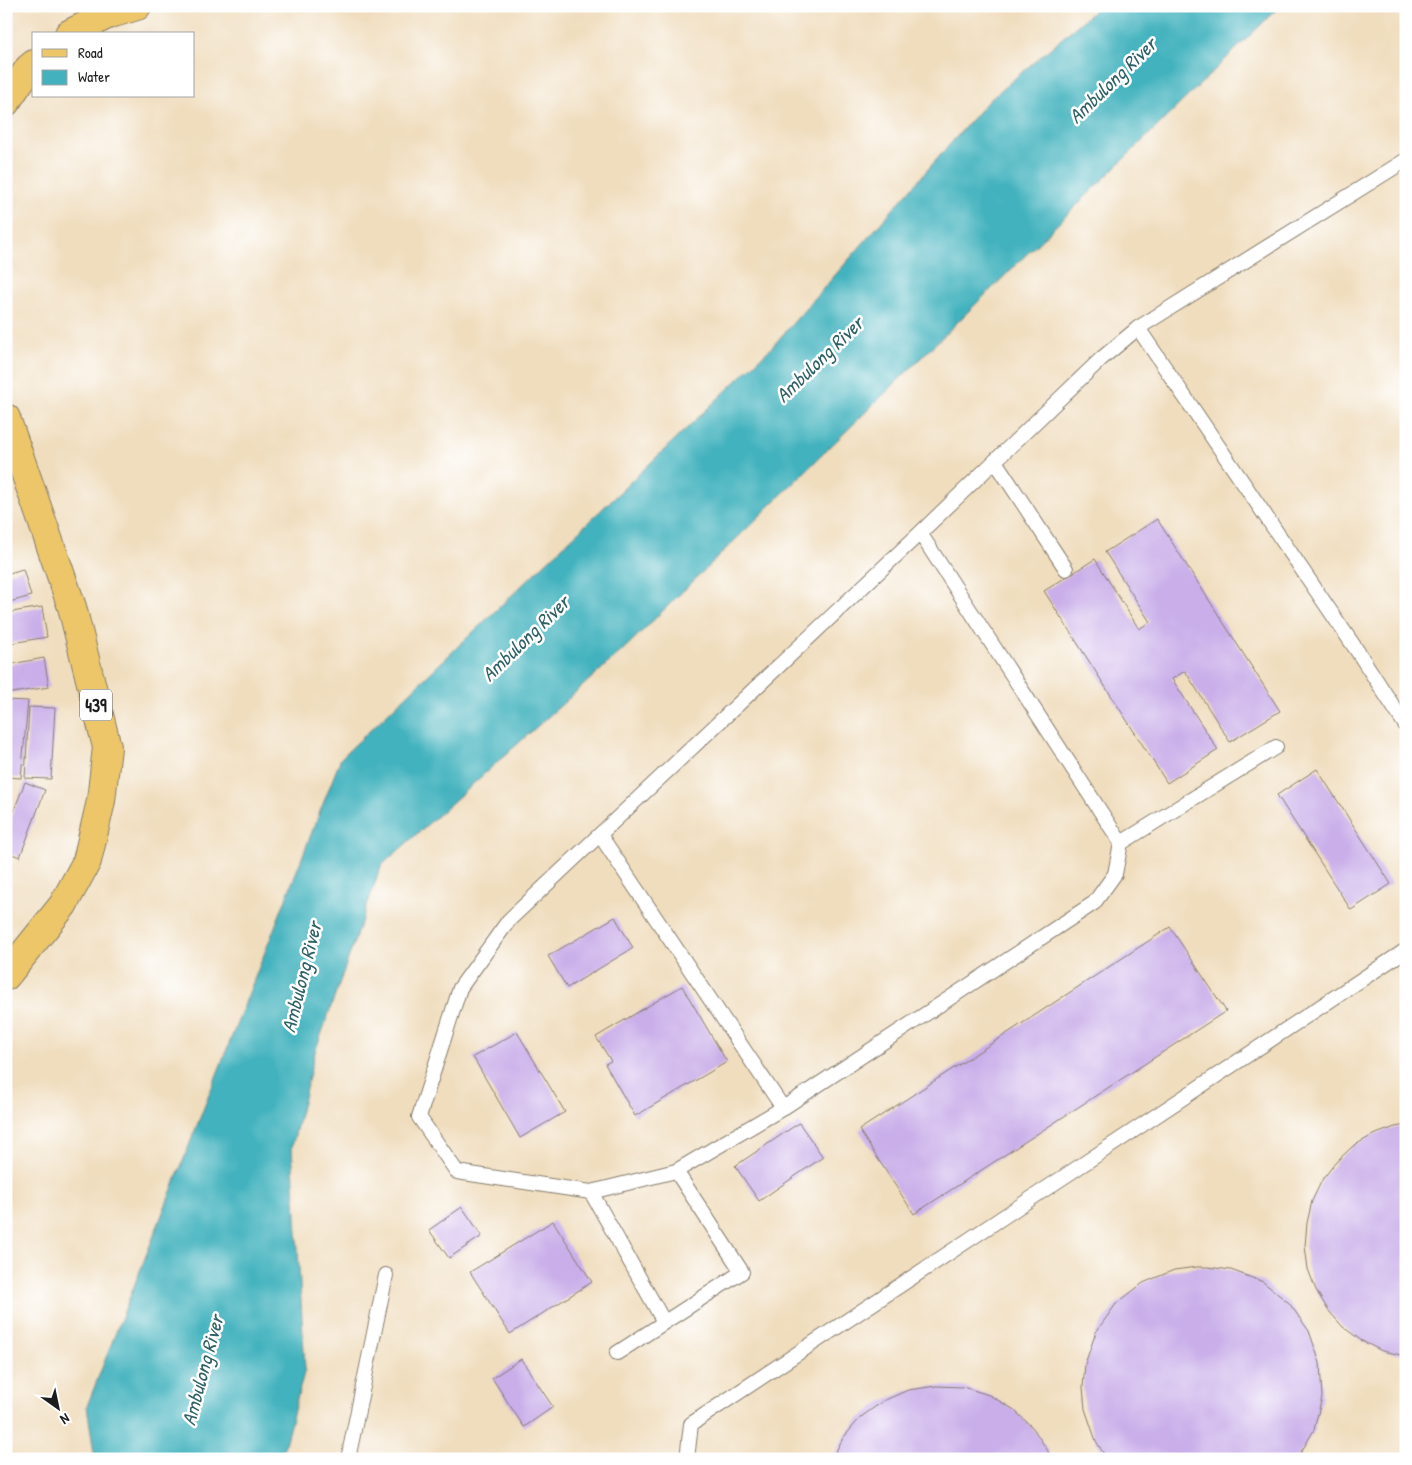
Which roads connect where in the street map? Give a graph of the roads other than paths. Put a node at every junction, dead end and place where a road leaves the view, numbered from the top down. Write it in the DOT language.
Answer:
graph roads {
  1 [pos="137,6"];
  2 [pos="73,32"];
  3 [pos="32,66"];
  4 [pos="6,102"];
  5 [pos="1406,160"];
  6 [pos="1138,328"];
  7 [pos="6,418"];
  8 [pos="995,461"];
  9 [pos="920,533"];
  10 [pos="1066,570"];
  11 [pos="1406,726"];
  12 [pos="1276,748"];
  13 [pos="600,835"];
  14 [pos="1121,843"];
  15 [pos="1406,950"];
  16 [pos="6,976"];
  17 [pos="783,1108"];
  18 [pos="676,1171"];
  19 [pos="591,1192"];
  20 [pos="386,1275"];
  21 [pos="664,1322"];
  22 [pos="617,1353"];
  23 [pos="348,1459"];
  24 [pos="687,1459"];
  1 -- 2 [label="main road"];
  3 -- 4 [label="main road"];
  5 -- 6 [label="lane"];
  6 -- 8 [label="lane"];
  6 -- 11 [label="lane"];
  7 -- 16 [label="main road, 439"];
  8 -- 9 [label="lane"];
  8 -- 10 [label="lane"];
  9 -- 13 [label="lane"];
  9 -- 14 [label="lane"];
  12 -- 14 [label="lane"];
  13 -- 17 [label="lane"];
  13 -- 19 [label="lane"];
  14 -- 17 [label="lane"];
  15 -- 24 [label="lane"];
  17 -- 18 [label="lane"];
  18 -- 19 [label="lane"];
  18 -- 21 [label="lane"];
  19 -- 21 [label="lane"];
  20 -- 23 [label="lane"];
  21 -- 22 [label="lane"];
}
